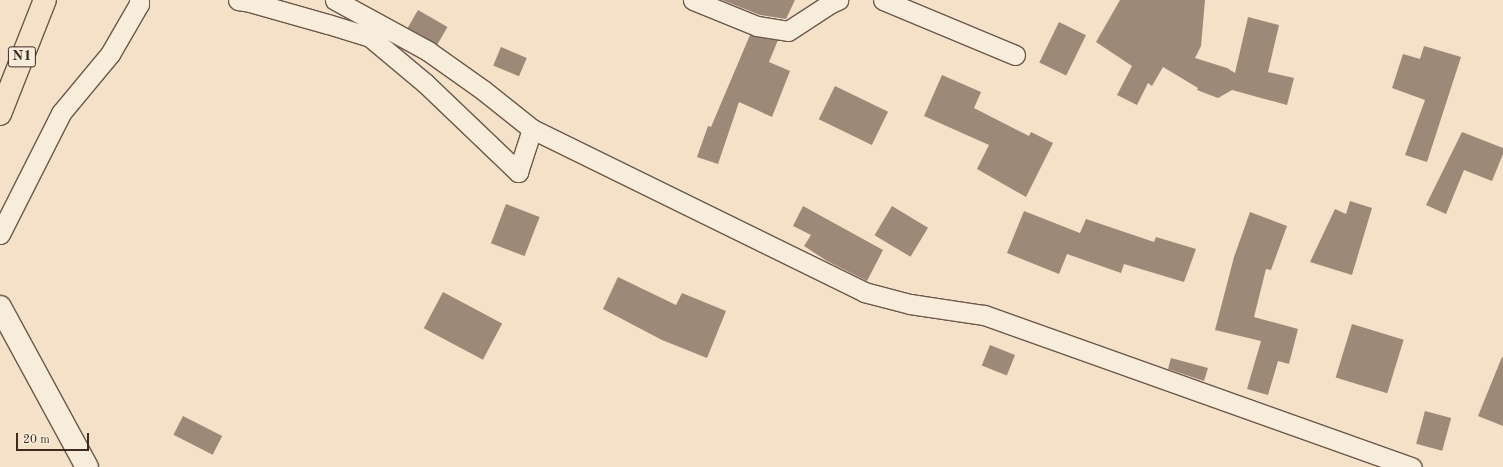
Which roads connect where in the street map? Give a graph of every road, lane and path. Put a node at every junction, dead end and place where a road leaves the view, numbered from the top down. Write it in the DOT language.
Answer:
graph roads {
  1 [pos="45,0"];
  2 [pos="139,0"];
  3 [pos="238,0"];
  4 [pos="335,0"];
  5 [pos="692,0"];
  6 [pos="838,0"];
  7 [pos="883,0"];
  8 [pos="1015,55"];
  9 [pos="0,114"];
  10 [pos="532,129"];
  11 [pos="0,234"];
  12 [pos="0,307"];
  13 [pos="87,467"];
  14 [pos="1412,467"];
  1 -- 9 [label="highway, N1"];
  2 -- 11 [label="street"];
  3 -- 10 [label="street"];
  4 -- 10 [label="street"];
  5 -- 6 [label="street"];
  7 -- 8 [label="street"];
  10 -- 14 [label="street"];
  12 -- 13 [label="street"];
}
